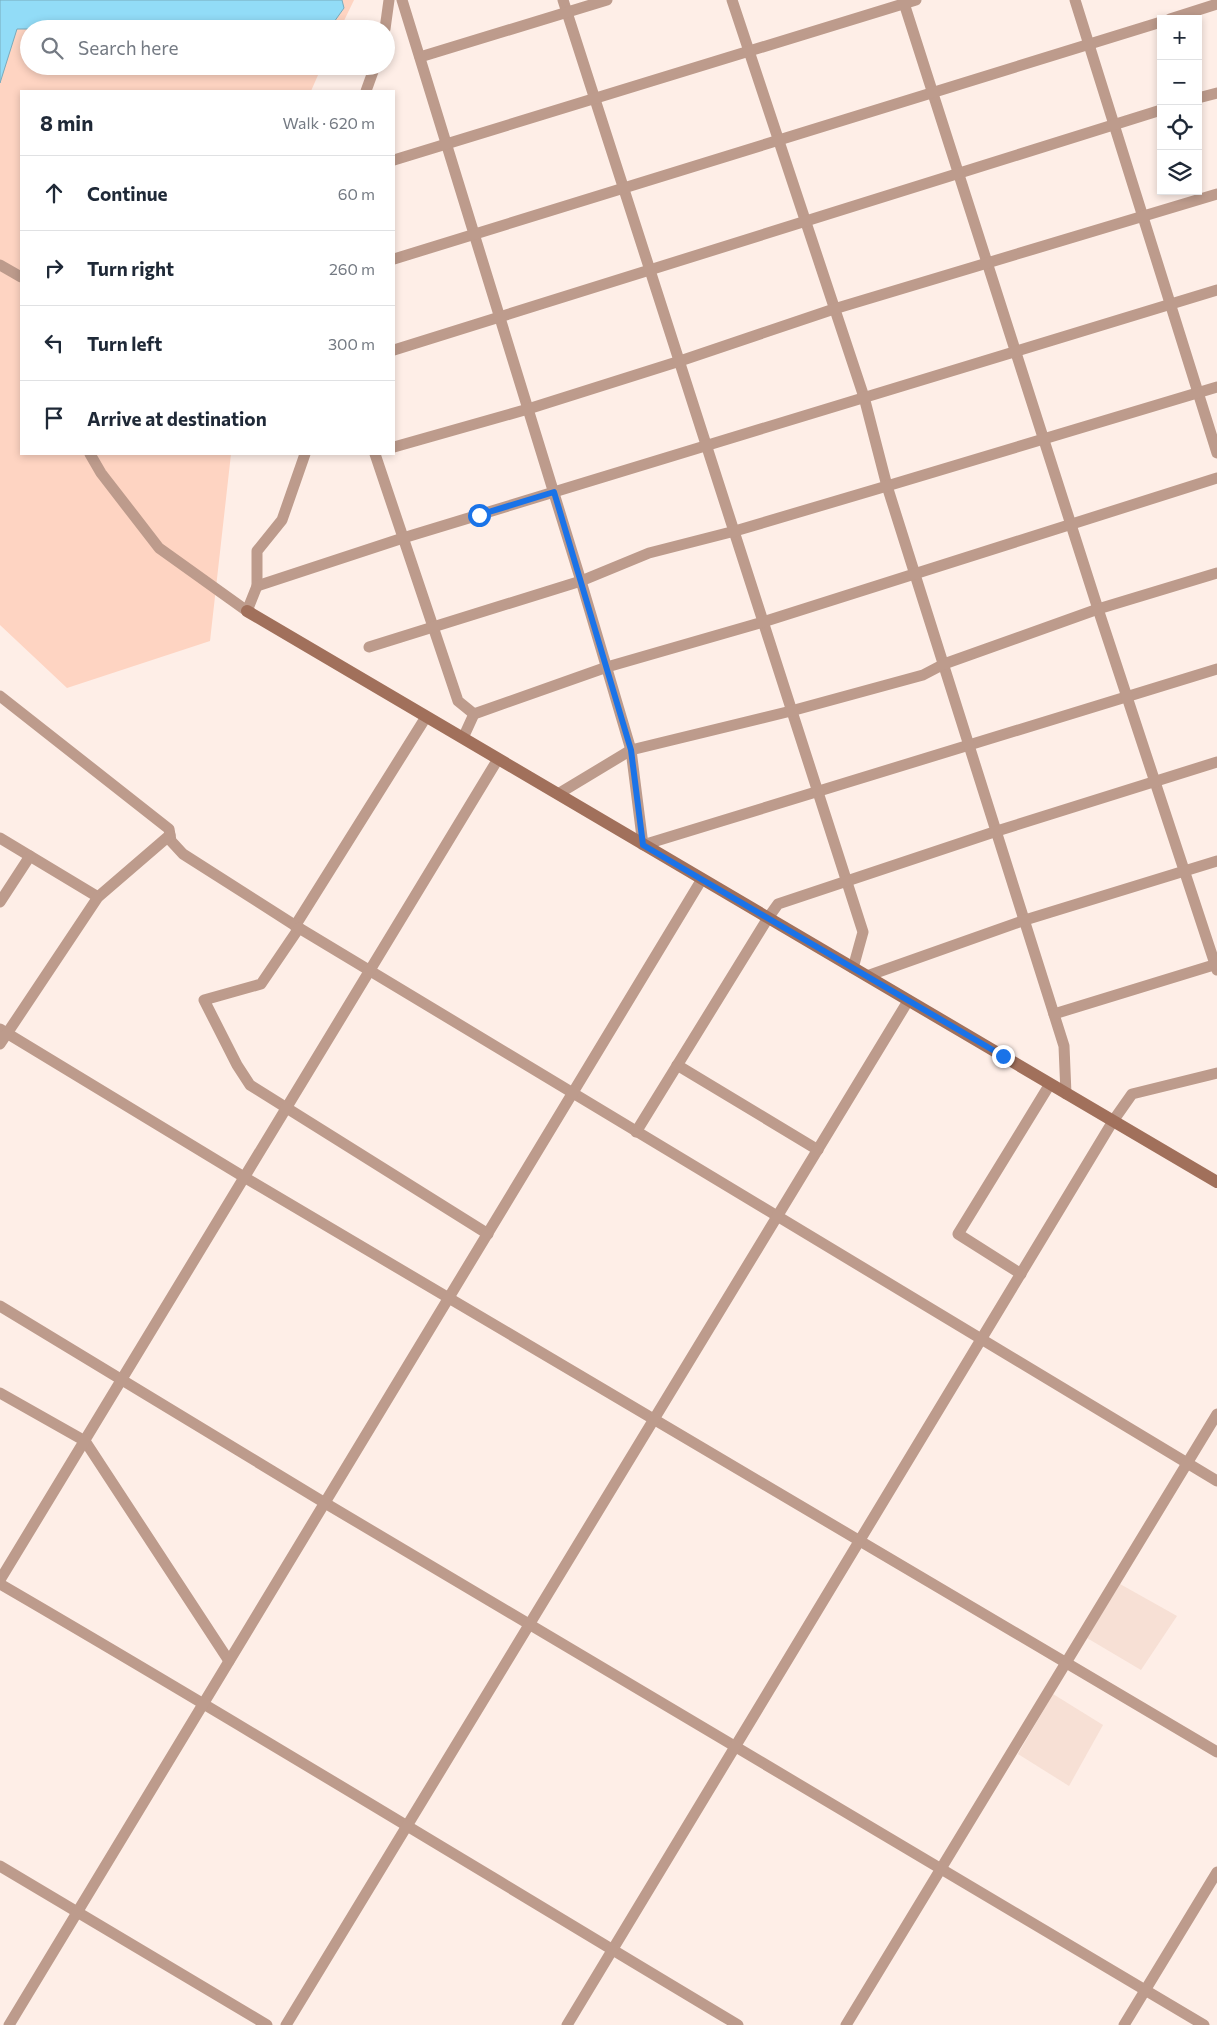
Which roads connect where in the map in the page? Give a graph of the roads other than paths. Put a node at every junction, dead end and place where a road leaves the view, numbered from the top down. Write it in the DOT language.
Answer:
graph roads {
  1 [pos="389,0"];
  2 [pos="402,0"];
  3 [pos="563,0"];
  4 [pos="607,0"];
  5 [pos="732,0"];
  6 [pos="916,0"];
  7 [pos="1075,0"];
  8 [pos="904,2"];
  9 [pos="1217,4"];
  10 [pos="567,12"];
  11 [pos="1183,15"];
  12 [pos="386,20"];
  13 [pos="1157,23"];
  14 [pos="1089,44"];
  15 [pos="748,51"];
  16 [pos="420,57"];
  17 [pos="372,75"];
  18 [pos="366,90"];
  19 [pos="932,92"];
  20 [pos="1217,92"];
  21 [pos="1202,97"];
  22 [pos="595,98"];
  23 [pos="1157,111"];
  24 [pos="1114,125"];
  25 [pos="778,140"];
  26 [pos="446,144"];
  27 [pos="395,160"];
  28 [pos="958,173"];
  29 [pos="624,188"];
  30 [pos="1217,194"];
  31 [pos="1143,217"];
  32 [pos="804,222"];
  33 [pos="474,234"];
  34 [pos="395,259"];
  35 [pos="986,263"];
  36 [pos="0,265"];
  37 [pos="651,270"];
  38 [pos="20,276"];
  39 [pos="1217,290"];
  40 [pos="1170,305"];
  41 [pos="834,309"];
  42 [pos="500,317"];
  43 [pos="395,350"];
  44 [pos="1015,350"];
  45 [pos="680,361"];
  46 [pos="1217,387"];
  47 [pos="1198,394"];
  48 [pos="864,397"];
  49 [pos="528,409"];
  50 [pos="1044,438"];
  51 [pos="708,445"];
  52 [pos="395,447"];
  53 [pos="1217,453"];
  54 [pos="91,455"];
  55 [pos="305,455"];
  56 [pos="375,455"];
  57 [pos="1217,478"];
  58 [pos="887,486"];
  59 [pos="554,492"];
  60 [pos="1072,525"];
  61 [pos="735,530"];
  62 [pos="403,538"];
  63 [pos="1217,573"];
  64 [pos="915,574"];
  65 [pos="581,581"];
  66 [pos="257,586"];
  67 [pos="1098,609"];
  68 [pos="247,611"];
  69 [pos="763,622"];
  70 [pos="432,626"];
  71 [pos="369,647"];
  72 [pos="944,664"];
  73 [pos="606,667"];
  74 [pos="1217,669"];
  75 [pos="0,696"];
  76 [pos="1127,696"];
  77 [pos="791,711"];
  78 [pos="474,714"];
  79 [pos="426,717"];
  80 [pos="463,738"];
  81 [pos="970,745"];
  82 [pos="631,750"];
  83 [pos="498,759"];
  84 [pos="1217,762"];
  85 [pos="1155,781"];
  86 [pos="817,791"];
  87 [pos="558,794"];
  88 [pos="997,831"];
  89 [pos="170,835"];
  90 [pos="0,838"];
  91 [pos="643,845"];
  92 [pos="30,856"];
  93 [pos="1217,861"];
  94 [pos="1185,871"];
  95 [pos="702,879"];
  96 [pos="846,880"];
  97 [pos="98,897"];
  98 [pos="0,902"];
  99 [pos="768,918"];
  100 [pos="1024,920"];
  101 [pos="297,927"];
  102 [pos="1216,966"];
  103 [pos="853,968"];
  104 [pos="369,971"];
  105 [pos="866,976"];
  106 [pos="908,1001"];
  107 [pos="1054,1014"];
  108 [pos="3,1031"];
  109 [pos="0,1044"];
  110 [pos="677,1065"];
  111 [pos="1217,1074"];
  112 [pos="1050,1084"];
  113 [pos="572,1094"];
  114 [pos="1066,1094"];
  115 [pos="286,1108"];
  116 [pos="1113,1121"];
  117 [pos="636,1132"];
  118 [pos="818,1150"];
  119 [pos="244,1177"];
  120 [pos="1217,1182"];
  121 [pos="777,1216"];
  122 [pos="488,1234"];
  123 [pos="1021,1274"];
  124 [pos="449,1298"];
  125 [pos="0,1306"];
  126 [pos="982,1339"];
  127 [pos="120,1380"];
  128 [pos="0,1393"];
  129 [pos="1217,1414"];
  130 [pos="654,1419"];
  131 [pos="84,1441"];
  132 [pos="1188,1463"];
  133 [pos="1217,1480"];
  134 [pos="324,1503"];
  135 [pos="860,1541"];
  136 [pos="0,1580"];
  137 [pos="0,1584"];
  138 [pos="529,1625"];
  139 [pos="228,1662"];
  140 [pos="1066,1663"];
  141 [pos="204,1703"];
  142 [pos="735,1747"];
  143 [pos="1217,1752"];
  144 [pos="406,1827"];
  145 [pos="0,1866"];
  146 [pos="941,1869"];
  147 [pos="1217,1872"];
  148 [pos="77,1912"];
  149 [pos="612,1950"];
  150 [pos="1145,1990"];
  151 [pos="9,2025"];
  152 [pos="267,2025"];
  153 [pos="286,2025"];
  154 [pos="567,2025"];
  155 [pos="738,2025"];
  156 [pos="846,2025"];
  157 [pos="1124,2025"];
  158 [pos="1204,2025"];
  1 -- 12 [label="street"];
  2 -- 16 [label="street"];
  3 -- 10 [label="street"];
  4 -- 10 [label="street"];
  5 -- 15 [label="street"];
  6 -- 8 [label="street"];
  7 -- 14 [label="street"];
  8 -- 15 [label="street"];
  8 -- 19 [label="street"];
  9 -- 11 [label="street"];
  10 -- 16 [label="street"];
  10 -- 22 [label="street"];
  13 -- 14 [label="street"];
  14 -- 19 [label="street"];
  14 -- 24 [label="street"];
  15 -- 22 [label="street"];
  15 -- 25 [label="street"];
  16 -- 26 [label="street"];
  17 -- 18 [label="street"];
  19 -- 25 [label="street"];
  19 -- 28 [label="street"];
  20 -- 21 [label="street"];
  22 -- 26 [label="street"];
  22 -- 29 [label="street"];
  23 -- 24 [label="street"];
  24 -- 28 [label="street"];
  24 -- 31 [label="street"];
  25 -- 29 [label="street"];
  25 -- 32 [label="street"];
  26 -- 27 [label="street"];
  26 -- 33 [label="street"];
  28 -- 32 [label="street"];
  28 -- 35 [label="street"];
  29 -- 33 [label="street"];
  29 -- 37 [label="street"];
  30 -- 31 [label="street"];
  31 -- 35 [label="street"];
  31 -- 40 [label="street"];
  32 -- 37 [label="street"];
  32 -- 41 [label="street"];
  33 -- 34 [label="street"];
  33 -- 42 [label="street"];
  35 -- 41 [label="street"];
  35 -- 44 [label="street"];
  36 -- 38 [label="street"];
  37 -- 42 [label="street"];
  37 -- 45 [label="street"];
  39 -- 40 [label="street"];
  40 -- 44 [label="street"];
  40 -- 47 [label="street"];
  41 -- 45 [label="street"];
  41 -- 48 [label="street"];
  42 -- 43 [label="street"];
  42 -- 49 [label="street"];
  44 -- 48 [label="street"];
  44 -- 50 [label="street"];
  45 -- 49 [label="street"];
  45 -- 51 [label="street"];
  46 -- 47 [label="street"];
  47 -- 50 [label="street"];
  47 -- 53 [label="street"];
  48 -- 51 [label="street"];
  48 -- 58 [label="street"];
  49 -- 52 [label="street"];
  49 -- 59 [label="street"];
  50 -- 58 [label="street"];
  50 -- 60 [label="street"];
  51 -- 59 [label="street"];
  51 -- 61 [label="street"];
  54 -- 68 [label="street"];
  55 -- 66 [label="street"];
  56 -- 62 [label="street"];
  57 -- 60 [label="street"];
  58 -- 61 [label="street"];
  58 -- 64 [label="street"];
  59 -- 62 [label="street"];
  59 -- 65 [label="street"];
  60 -- 64 [label="street"];
  60 -- 67 [label="street"];
  61 -- 65 [label="street"];
  61 -- 69 [label="street"];
  62 -- 66 [label="street"];
  62 -- 70 [label="street"];
  63 -- 67 [label="street"];
  64 -- 69 [label="street"];
  64 -- 72 [label="street"];
  65 -- 70 [label="street"];
  65 -- 73 [label="street"];
  66 -- 68 [label="street"];
  67 -- 72 [label="street"];
  67 -- 76 [label="street"];
  68 -- 79 [label="street"];
  69 -- 73 [label="street"];
  69 -- 77 [label="street"];
  70 -- 71 [label="street"];
  70 -- 78 [label="street"];
  72 -- 77 [label="street"];
  72 -- 81 [label="street"];
  73 -- 78 [label="street"];
  73 -- 82 [label="street"];
  74 -- 76 [label="street"];
  75 -- 89 [label="street"];
  76 -- 81 [label="street"];
  76 -- 85 [label="street"];
  77 -- 82 [label="street"];
  77 -- 86 [label="street"];
  78 -- 80 [label="street"];
  79 -- 80 [label="street"];
  79 -- 101 [label="street"];
  80 -- 83 [label="street"];
  81 -- 86 [label="street"];
  81 -- 88 [label="street"];
  82 -- 87 [label="street"];
  82 -- 91 [label="street"];
  83 -- 87 [label="street"];
  83 -- 104 [label="street"];
  84 -- 85 [label="street"];
  85 -- 88 [label="street"];
  85 -- 94 [label="street"];
  86 -- 91 [label="street"];
  86 -- 96 [label="street"];
  87 -- 91 [label="street"];
  88 -- 96 [label="street"];
  88 -- 100 [label="street"];
  89 -- 97 [label="street"];
  89 -- 101 [label="street"];
  90 -- 92 [label="street"];
  91 -- 95 [label="street"];
  92 -- 97 [label="street"];
  92 -- 98 [label="street"];
  93 -- 94 [label="street"];
  94 -- 100 [label="street"];
  94 -- 102 [label="street"];
  95 -- 99 [label="street"];
  95 -- 113 [label="street"];
  96 -- 99 [label="street"];
  96 -- 103 [label="street"];
  97 -- 108 [label="street"];
  99 -- 103 [label="street"];
  99 -- 110 [label="street"];
  100 -- 105 [label="street"];
  100 -- 107 [label="street"];
  101 -- 104 [label="street"];
  101 -- 115 [label="street"];
  102 -- 107 [label="street"];
  103 -- 105 [label="street"];
  104 -- 113 [label="street"];
  104 -- 115 [label="street"];
  105 -- 106 [label="street"];
  106 -- 112 [label="street"];
  106 -- 118 [label="street"];
  107 -- 114 [label="street"];
  108 -- 109 [label="street"];
  108 -- 119 [label="street"];
  110 -- 117 [label="street"];
  110 -- 118 [label="street"];
  111 -- 116 [label="street"];
  112 -- 114 [label="street"];
  112 -- 123 [label="street"];
  113 -- 117 [label="street"];
  113 -- 122 [label="street"];
  114 -- 116 [label="street"];
  115 -- 119 [label="street"];
  115 -- 122 [label="street"];
  116 -- 120 [label="street"];
  116 -- 123 [label="street"];
  117 -- 121 [label="street"];
  118 -- 121 [label="street"];
  119 -- 124 [label="street"];
  119 -- 127 [label="street"];
  121 -- 126 [label="street"];
  121 -- 130 [label="street"];
  122 -- 124 [label="street"];
  123 -- 126 [label="street"];
  124 -- 130 [label="street"];
  124 -- 134 [label="street"];
  125 -- 127 [label="street"];
  126 -- 132 [label="street"];
  126 -- 135 [label="street"];
  127 -- 131 [label="street"];
  127 -- 134 [label="street"];
  128 -- 131 [label="street"];
  129 -- 132 [label="street"];
  130 -- 135 [label="street"];
  130 -- 138 [label="street"];
  131 -- 136 [label="street"];
  131 -- 139 [label="street"];
  132 -- 133 [label="street"];
  132 -- 140 [label="street"];
  134 -- 138 [label="street"];
  134 -- 139 [label="street"];
  135 -- 140 [label="street"];
  135 -- 142 [label="street"];
  137 -- 141 [label="street"];
  138 -- 142 [label="street"];
  138 -- 144 [label="street"];
  139 -- 141 [label="street"];
  140 -- 143 [label="street"];
  140 -- 146 [label="street"];
  141 -- 144 [label="street"];
  141 -- 148 [label="street"];
  142 -- 146 [label="street"];
  142 -- 149 [label="street"];
  144 -- 149 [label="street"];
  144 -- 153 [label="street"];
  145 -- 148 [label="street"];
  146 -- 150 [label="street"];
  146 -- 156 [label="street"];
  147 -- 150 [label="street"];
  148 -- 151 [label="street"];
  148 -- 152 [label="street"];
  149 -- 154 [label="street"];
  149 -- 155 [label="street"];
  150 -- 157 [label="street"];
  150 -- 158 [label="street"];
}
